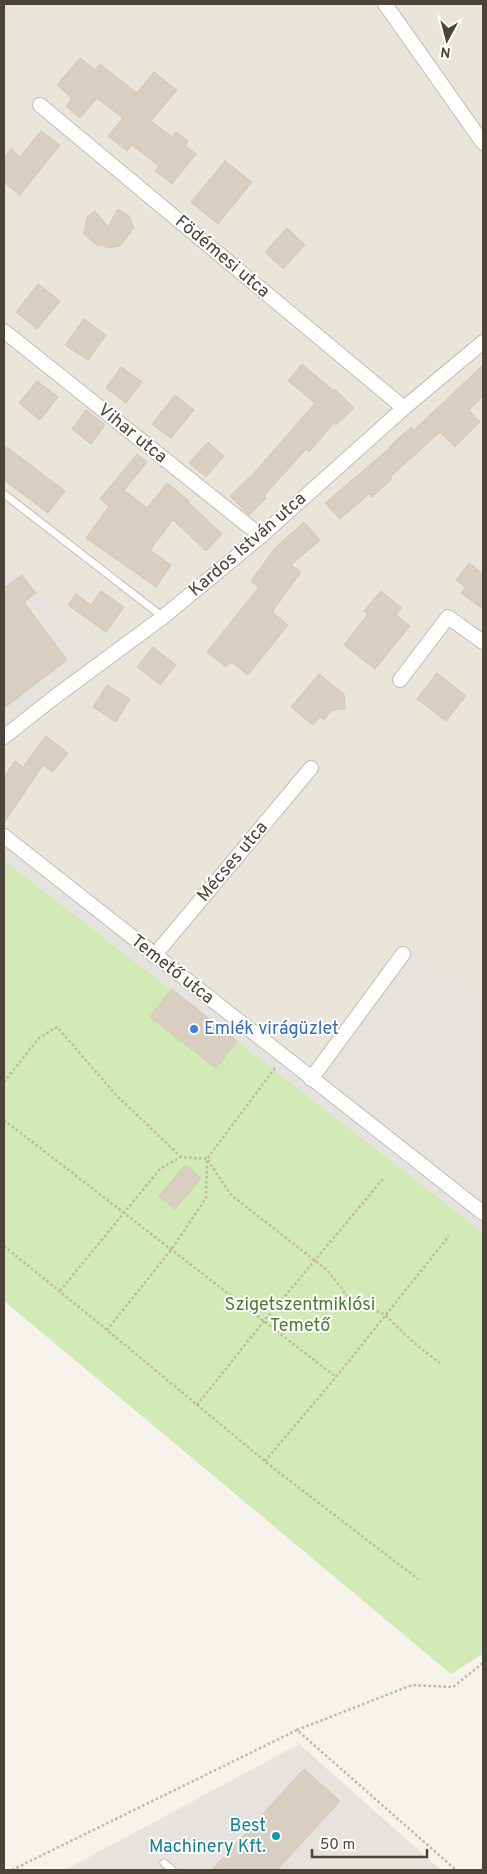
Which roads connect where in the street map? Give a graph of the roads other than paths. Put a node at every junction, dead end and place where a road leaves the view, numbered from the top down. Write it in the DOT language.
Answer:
graph roads {
  1 [pos="385,4"];
  2 [pos="40,105"];
  3 [pos="483,143"];
  4 [pos="4,331"];
  5 [pos="483,342"];
  6 [pos="404,408"];
  7 [pos="4,494"];
  8 [pos="261,536"];
  9 [pos="163,618"];
  10 [pos="483,642"];
  11 [pos="400,680"];
  12 [pos="4,737"];
  13 [pos="311,768"];
  14 [pos="4,836"];
  15 [pos="403,954"];
  16 [pos="154,956"];
  17 [pos="311,1078"];
  18 [pos="483,1213"];
  19 [pos="164,1862"];
  20 [pos="172,1870"];
  1 -- 3 [label="street"];
  2 -- 6 [label="street, Födémesi utca"];
  4 -- 8 [label="street, Vihar utca"];
  5 -- 6 [label="street, Kardos István utca"];
  6 -- 8 [label="street, Kardos István utca"];
  7 -- 9 [label="lane"];
  8 -- 9 [label="street, Kardos István utca"];
  9 -- 12 [label="street, Kardos István utca"];
  10 -- 11 [label="street"];
  13 -- 16 [label="street, Mécses utca"];
  14 -- 16 [label="street, Temető utca"];
  15 -- 17 [label="street"];
  16 -- 17 [label="street, Temető utca"];
  17 -- 18 [label="street, Temető utca"];
  19 -- 20 [label="lane"];
}
